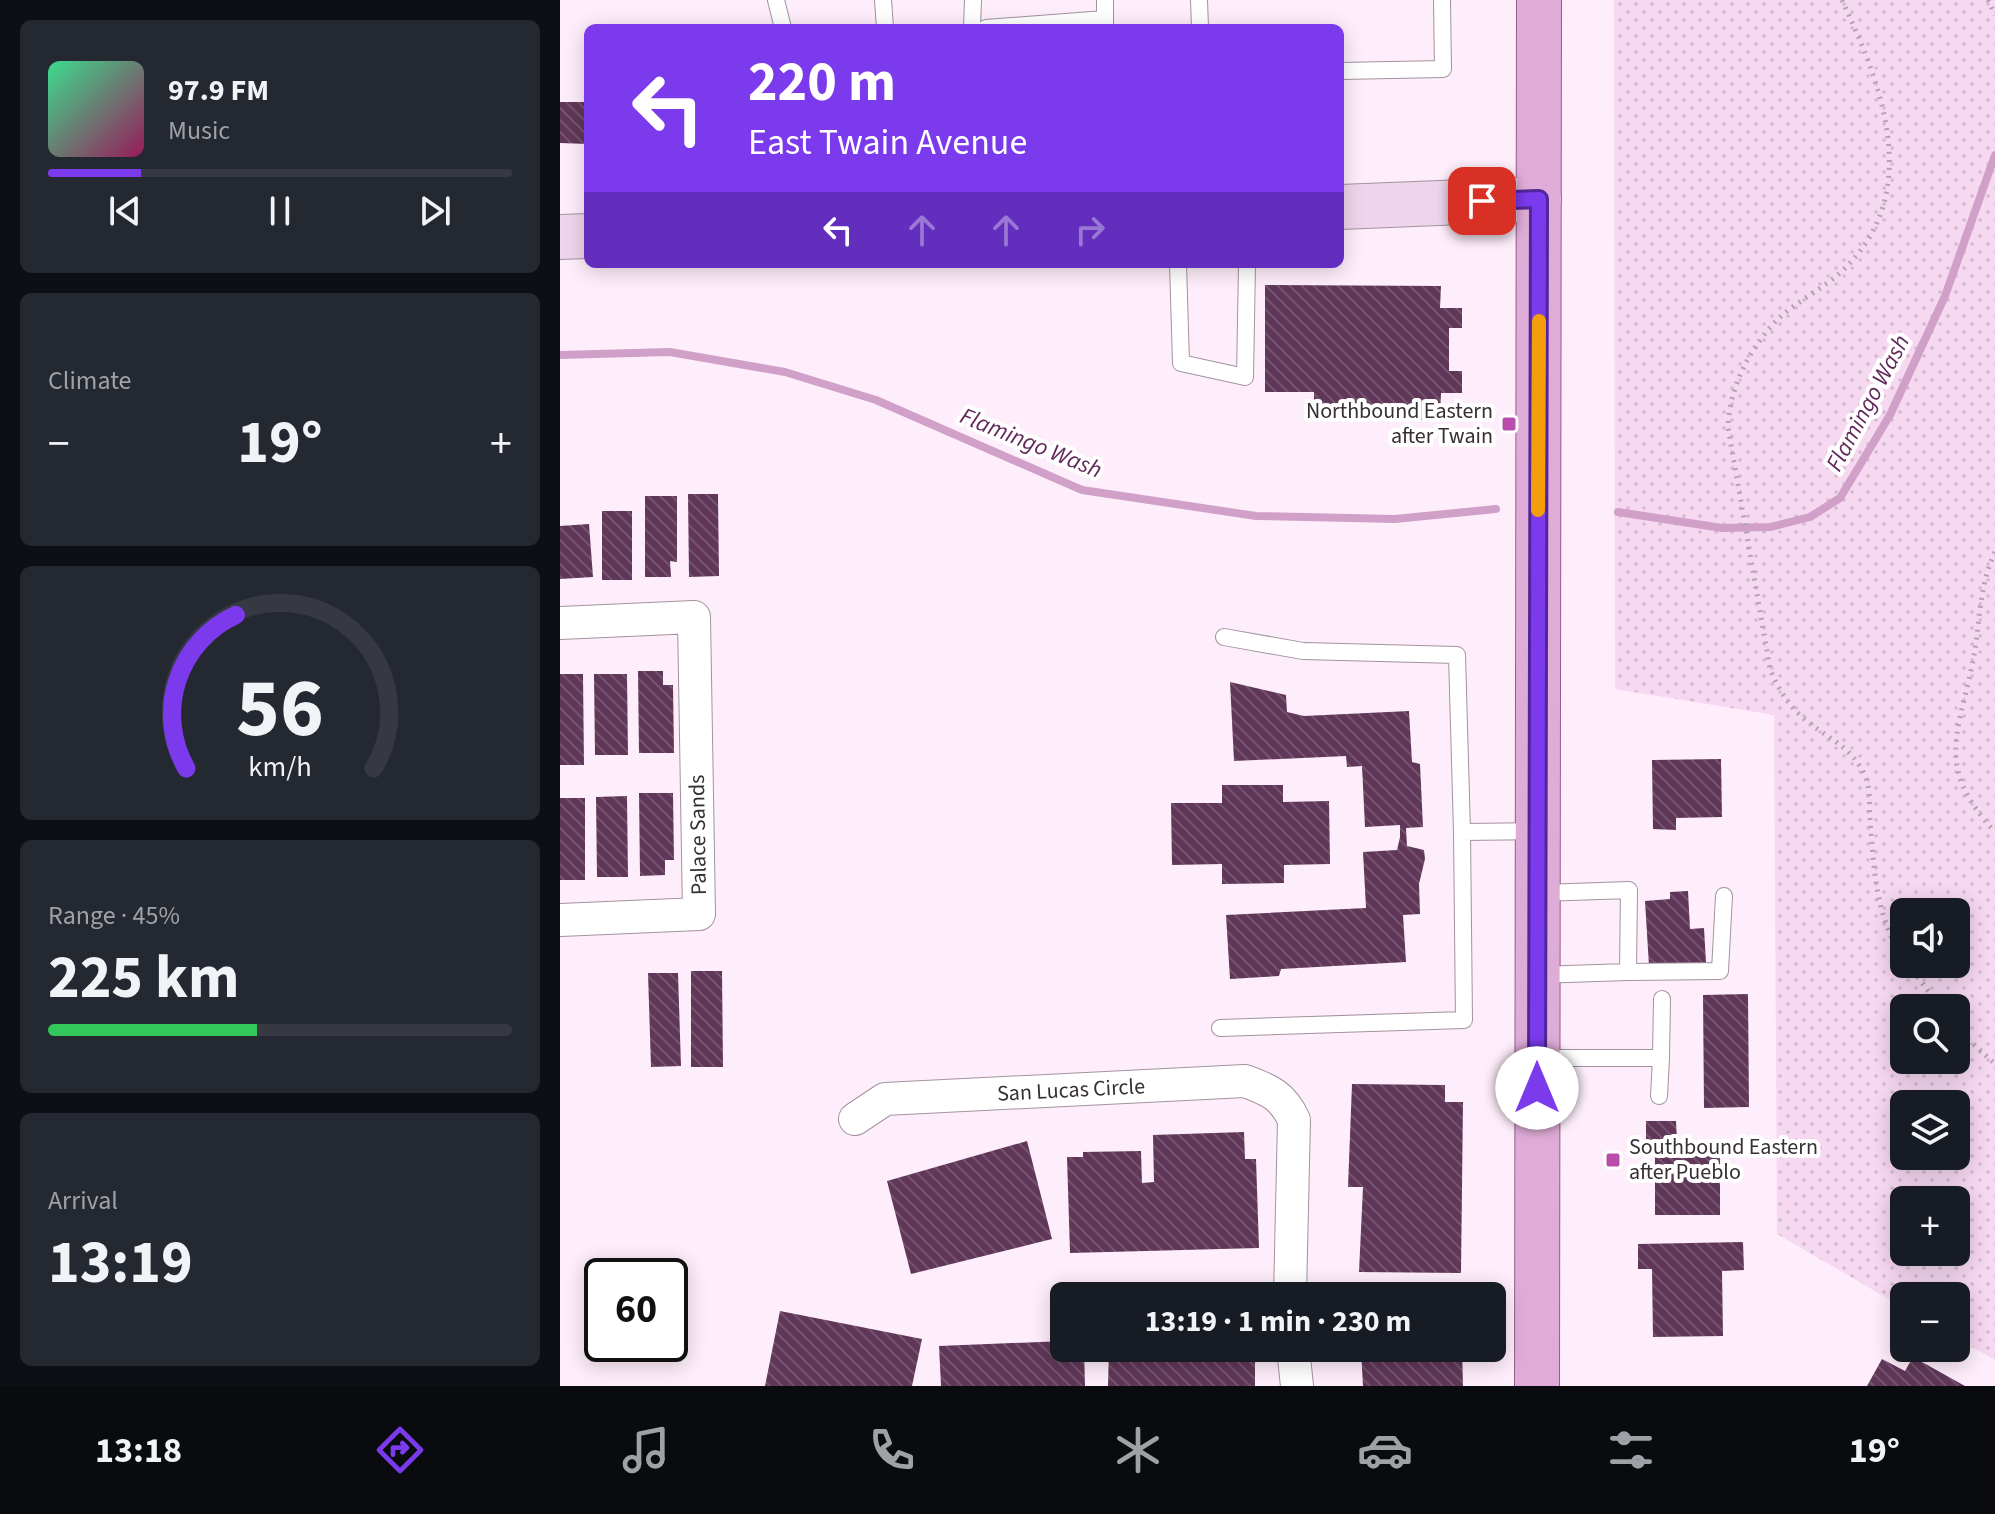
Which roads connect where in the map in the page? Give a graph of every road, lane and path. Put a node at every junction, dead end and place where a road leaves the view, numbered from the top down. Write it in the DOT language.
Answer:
graph roads {
  1 [pos="776,0"];
  2 [pos="883,0"];
  3 [pos="973,0"];
  4 [pos="1105,0"];
  5 [pos="1199,0"];
  6 [pos="1442,0"];
  7 [pos="1539,0"];
  8 [pos="1842,0"];
  9 [pos="1988,0"];
  10 [pos="1995,15"];
  11 [pos="1105,23"];
  12 [pos="782,24"];
  13 [pos="885,24"];
  14 [pos="972,24"];
  15 [pos="1081,24"];
  16 [pos="1200,24"];
  17 [pos="1344,71"];
  18 [pos="1539,199"];
  19 [pos="1344,207"];
  20 [pos="584,236"];
  21 [pos="560,237"];
  22 [pos="1178,268"];
  23 [pos="1247,268"];
  24 [pos="1995,552"];
  25 [pos="560,623"];
  26 [pos="1224,637"];
  27 [pos="1538,831"];
  28 [pos="1462,832"];
  29 [pos="1995,832"];
  30 [pos="1538,893"];
  31 [pos="1724,896"];
  32 [pos="560,920"];
  33 [pos="1890,934"];
  34 [pos="1628,972"];
  35 [pos="1537,975"];
  36 [pos="1662,999"];
  37 [pos="1220,1028"];
  38 [pos="1970,1041"];
  39 [pos="1537,1058"];
  40 [pos="1661,1058"];
  41 [pos="1995,1064"];
  42 [pos="1659,1096"];
  43 [pos="855,1119"];
  44 [pos="1290,1282"];
  45 [pos="1294,1362"];
  46 [pos="1297,1386"];
  47 [pos="1537,1386"];
  1 -- 12 [label="lane"];
  2 -- 13 [label="lane"];
  3 -- 14 [label="lane"];
  4 -- 11 [label="lane"];
  5 -- 16 [label="lane"];
  6 -- 17 [label="lane"];
  7 -- 18 [label="main road"];
  8 -- 33 [label="path"];
  9 -- 10 [label="path"];
  11 -- 15 [label="lane"];
  18 -- 19 [label="street"];
  18 -- 27 [label="main road"];
  20 -- 21 [label="street"];
  22 -- 23 [label="lane"];
  24 -- 29 [label="path"];
  25 -- 32 [label="street, Palace Sands"];
  26 -- 28 [label="lane"];
  27 -- 28 [label="lane"];
  27 -- 30 [label="main road"];
  28 -- 37 [label="lane"];
  30 -- 34 [label="lane"];
  30 -- 35 [label="main road"];
  31 -- 34 [label="lane"];
  34 -- 35 [label="lane"];
  35 -- 39 [label="main road"];
  36 -- 40 [label="lane"];
  38 -- 41 [label="path"];
  39 -- 40 [label="lane"];
  39 -- 47 [label="main road"];
  40 -- 42 [label="lane"];
  43 -- 44 [label="street, San Lucas Circle"];
  45 -- 46 [label="street"];
}
